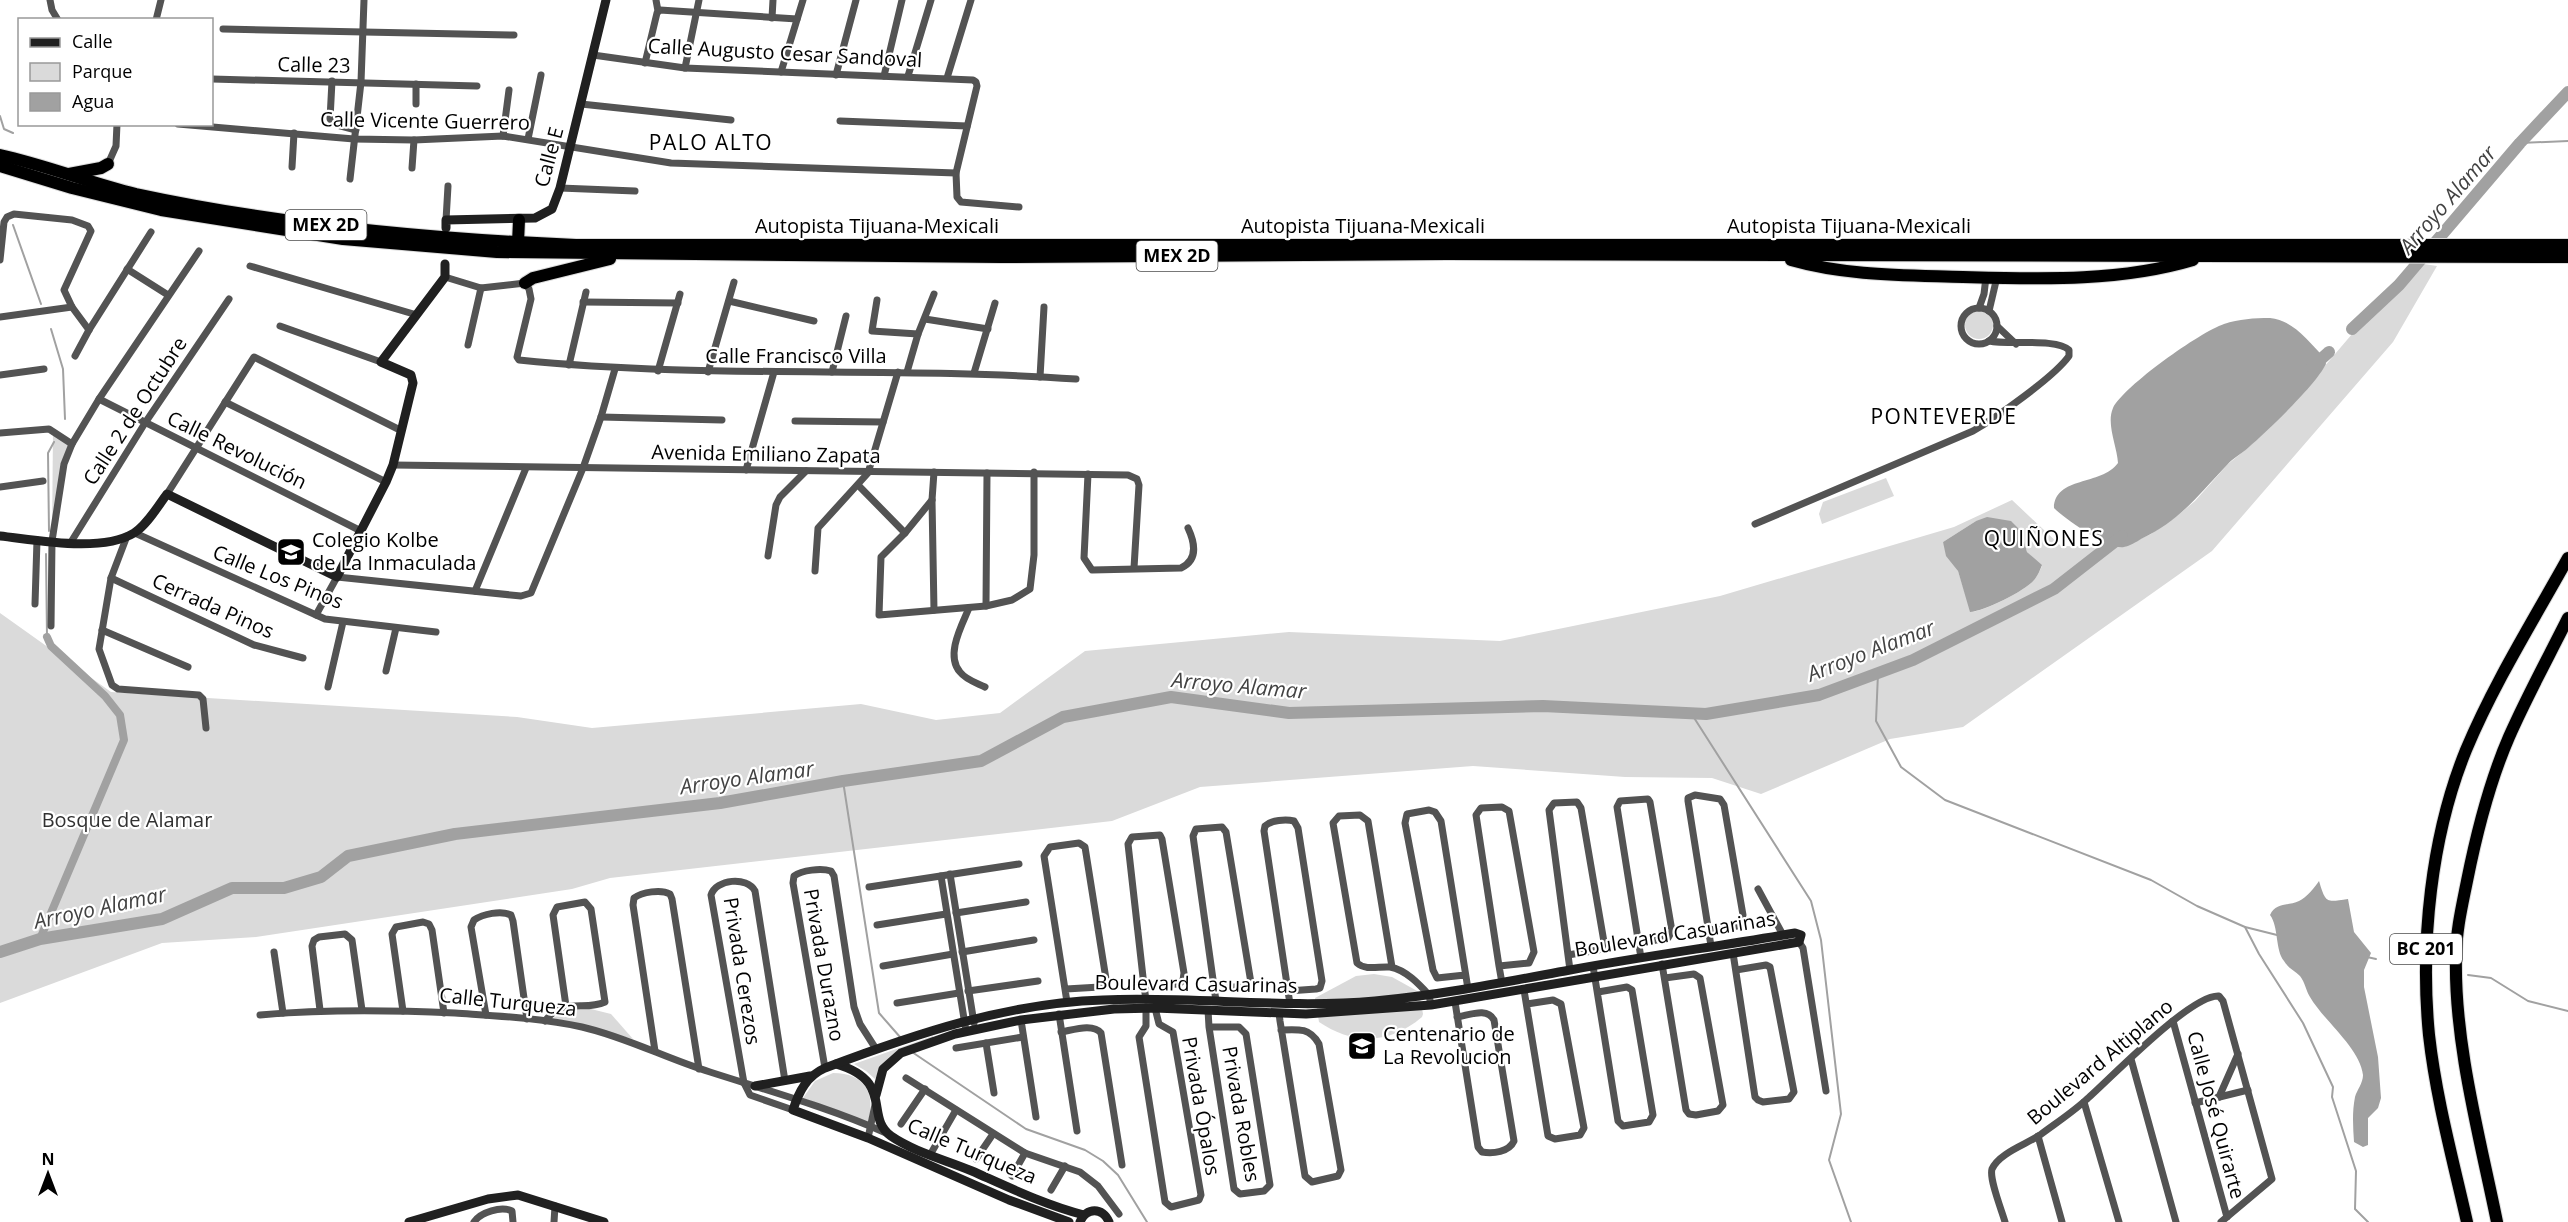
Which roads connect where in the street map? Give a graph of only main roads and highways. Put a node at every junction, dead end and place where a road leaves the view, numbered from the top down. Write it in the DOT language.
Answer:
graph roads {
  1 [pos="0,154"];
  2 [pos="6,165"];
  3 [pos="63,174"];
  4 [pos="136,194"];
  5 [pos="519,220"];
  6 [pos="518,243"];
  7 [pos="2568,244"];
  8 [pos="2515,251"];
  9 [pos="2363,252"];
  10 [pos="622,255"];
  11 [pos="1775,256"];
  12 [pos="2206,256"];
  13 [pos="2530,257"];
  14 [pos="2568,257"];
  15 [pos="2568,265"];
  16 [pos="527,286"];
  17 [pos="2568,558"];
  18 [pos="2568,618"];
  19 [pos="2467,1222"];
  20 [pos="2497,1222"];
  1 -- 2 [label="highway"];
  2 -- 3 [label="highway, Autopista Tijuana-Mexicali / MEX 2D"];
  2 -- 10 [label="highway, Autopista Tijuana-Mexicali / MEX 2D"];
  3 -- 4 [label="highway, Autopista Tijuana-Mexicali / MEX 2D"];
  3 -- 4 [label="highway"];
  4 -- 6 [label="highway, Autopista Tijuana-Mexicali / MEX 2D"];
  5 -- 6 [label="highway"];
  6 -- 9 [label="highway, Autopista Tijuana-Mexicali / MEX 2D"];
  7 -- 8 [label="highway, Autopista Tijuana-Mexicali / MEX 2D"];
  8 -- 9 [label="highway, Autopista Tijuana-Mexicali / MEX 2D"];
  8 -- 13 [label="highway, Autopista Tijuana-Mexicali / MEX 2D"];
  9 -- 12 [label="highway, Autopista Tijuana-Mexicali / MEX 2D"];
  10 -- 11 [label="highway, Autopista Tijuana-Mexicali / MEX 2D"];
  10 -- 16 [label="highway"];
  11 -- 12 [label="highway, Autopista Tijuana-Mexicali / MEX 2D"];
  11 -- 12 [label="highway"];
  13 -- 14 [label="highway, MEX 2D"];
  13 -- 15 [label="highway"];
  17 -- 19 [label="highway, BC 201"];
  18 -- 20 [label="highway, BC 201"];
}
